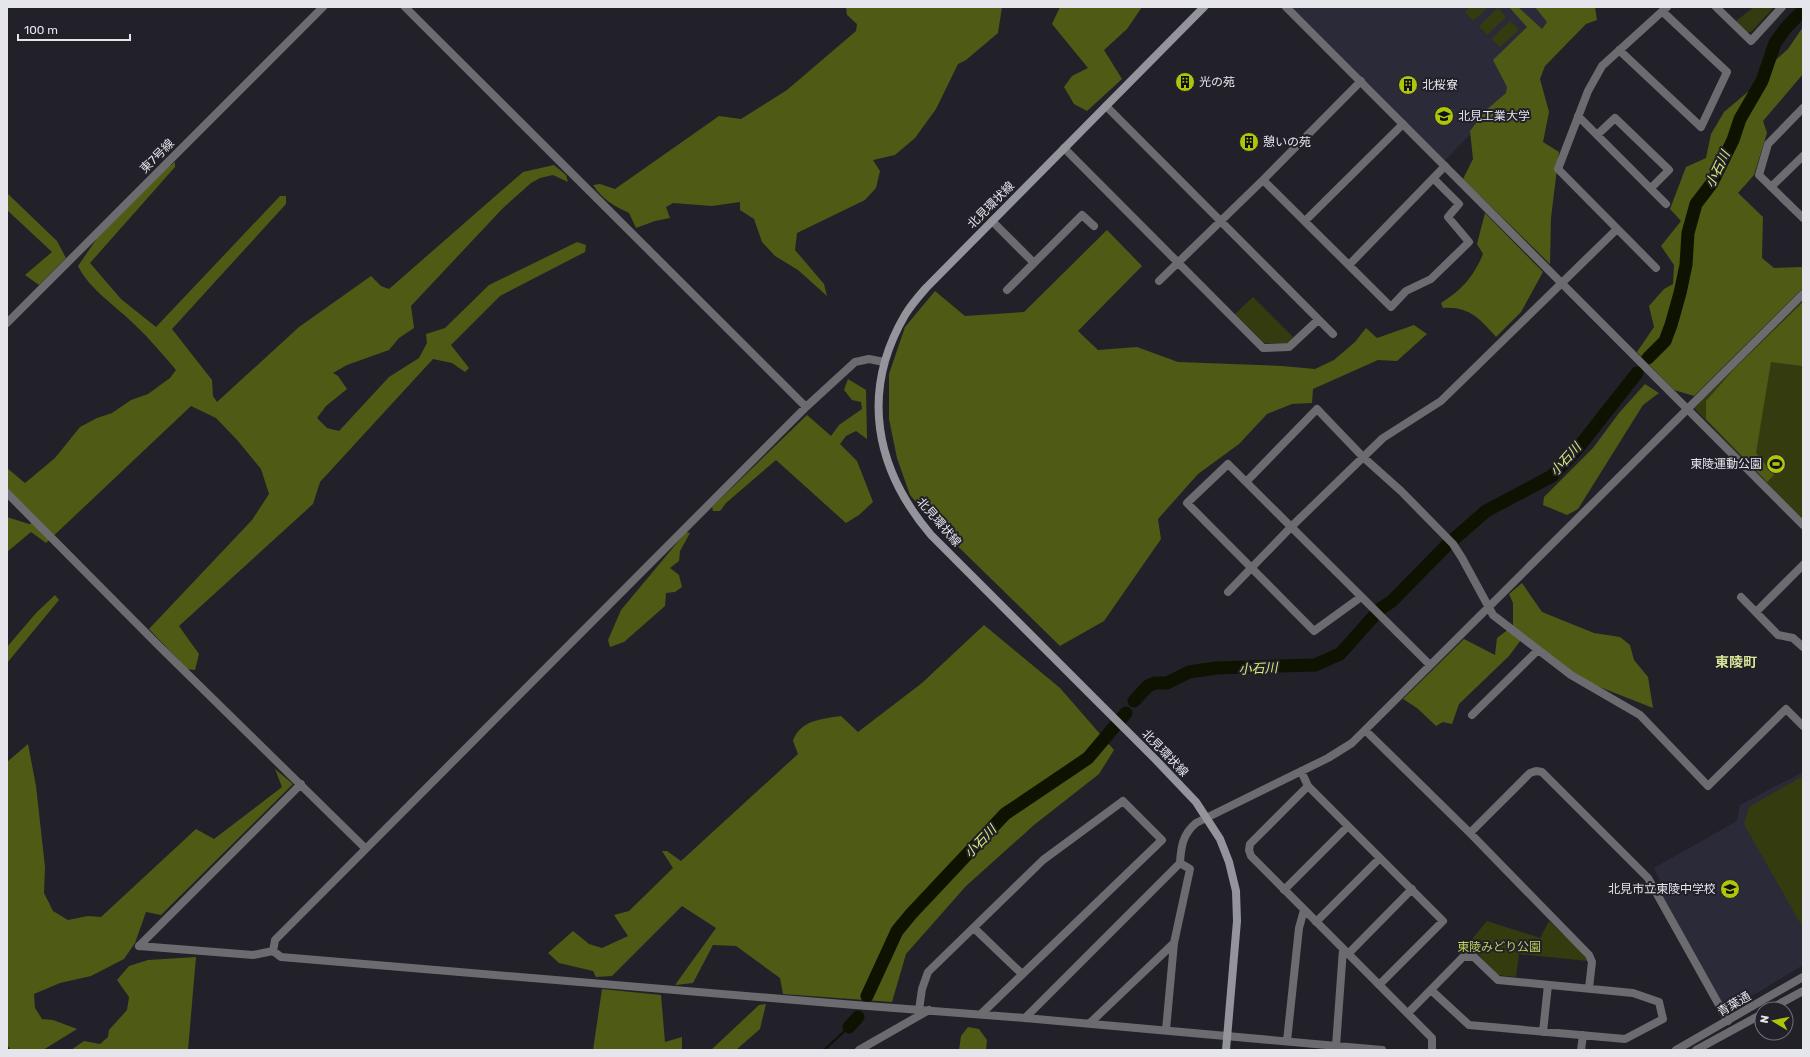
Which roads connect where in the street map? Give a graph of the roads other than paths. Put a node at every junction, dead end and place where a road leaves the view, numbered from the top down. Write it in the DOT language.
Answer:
graph roads {
  1 [pos="323,7"];
  2 [pos="405,7"];
  3 [pos="1204,7"];
  4 [pos="1286,7"];
  5 [pos="1716,7"];
  6 [pos="1782,7"];
  7 [pos="1665,9"];
  8 [pos="1619,50"];
  9 [pos="1360,81"];
  10 [pos="1106,106"];
  11 [pos="1803,108"];
  12 [pos="1578,116"];
  13 [pos="1403,124"];
  14 [pos="1597,135"];
  15 [pos="1064,148"];
  16 [pos="1803,156"];
  17 [pos="1446,166"];
  18 [pos="1263,180"];
  19 [pos="1434,180"];
  20 [pos="1772,187"];
  21 [pos="1651,188"];
  22 [pos="1666,204"];
  23 [pos="1803,218"];
  24 [pos="992,221"];
  25 [pos="1222,221"];
  26 [pos="1305,221"];
  27 [pos="1094,226"];
  28 [pos="1617,229"];
  29 [pos="1034,263"];
  30 [pos="1178,263"];
  31 [pos="1349,265"];
  32 [pos="1656,268"];
  33 [pos="1159,281"];
  34 [pos="1562,283"];
  35 [pos="1007,290"];
  36 [pos="1803,294"];
  37 [pos="1318,320"];
  38 [pos="7,323"];
  39 [pos="1333,334"];
  40 [pos="884,362"];
  41 [pos="806,407"];
  42 [pos="1688,409"];
  43 [pos="1363,457"];
  44 [pos="1246,482"];
  45 [pos="7,493"];
  46 [pos="1803,525"];
  47 [pos="1292,526"];
  48 [pos="1803,565"];
  49 [pos="1252,568"];
  50 [pos="1228,592"];
  51 [pos="1361,597"];
  52 [pos="1741,597"];
  53 [pos="1488,607"];
  54 [pos="1756,612"];
  55 [pos="1801,642"];
  56 [pos="1538,650"];
  57 [pos="1430,665"];
  58 [pos="1472,715"];
  59 [pos="1803,726"];
  60 [pos="1364,730"];
  61 [pos="1301,771"];
  62 [pos="301,784"];
  63 [pos="1308,786"];
  64 [pos="1208,818"];
  65 [pos="1348,826"];
  66 [pos="1470,834"];
  67 [pos="365,848"];
  68 [pos="1380,858"];
  69 [pos="1180,863"];
  70 [pos="1412,889"];
  71 [pos="1284,890"];
  72 [pos="1304,910"];
  73 [pos="1316,922"];
  74 [pos="974,928"];
  75 [pos="1174,944"];
  76 [pos="273,951"];
  77 [pos="1346,951"];
  78 [pos="1022,974"];
  79 [pos="1803,977"];
  80 [pos="1379,985"];
  81 [pos="1548,985"];
  82 [pos="1589,988"];
  83 [pos="1431,990"];
  84 [pos="1803,991"];
  85 [pos="1785,1001"];
  86 [pos="918,1010"];
  87 [pos="930,1010"];
  88 [pos="1408,1013"];
  89 [pos="981,1014"];
  90 [pos="1025,1018"];
  91 [pos="1754,1018"];
  92 [pos="1728,1021"];
  93 [pos="1090,1023"];
  94 [pos="1166,1030"];
  95 [pos="1543,1032"];
  96 [pos="1583,1035"];
  97 [pos="1227,1036"];
  98 [pos="1287,1041"];
  99 [pos="1336,1046"];
  100 [pos="858,1050"];
  101 [pos="1226,1050"];
  102 [pos="1382,1050"];
  103 [pos="1432,1050"];
  104 [pos="1582,1050"];
  105 [pos="1676,1050"];
  106 [pos="1696,1050"];
  1 -- 38 [label="street, 東7号線"];
  2 -- 41 [label="street"];
  3 -- 10 [label="main road, 北見環状線"];
  4 -- 9 [label="street"];
  5 -- 6 [label="street"];
  7 -- 8 [label="street"];
  7 -- 8 [label="street"];
  8 -- 12 [label="street"];
  9 -- 13 [label="street"];
  9 -- 18 [label="street"];
  10 -- 15 [label="main road, 北見環状線"];
  10 -- 25 [label="street"];
  11 -- 20 [label="street"];
  12 -- 14 [label="street"];
  12 -- 28 [label="street"];
  13 -- 17 [label="street"];
  13 -- 26 [label="street"];
  14 -- 21 [label="street"];
  14 -- 21 [label="street"];
  15 -- 24 [label="main road, 北見環状線"];
  15 -- 30 [label="street"];
  16 -- 20 [label="street"];
  17 -- 19 [label="street"];
  17 -- 34 [label="street"];
  18 -- 25 [label="street"];
  18 -- 26 [label="street"];
  19 -- 31 [label="street"];
  19 -- 31 [label="street"];
  20 -- 23 [label="street"];
  21 -- 22 [label="street"];
  24 -- 29 [label="street"];
  24 -- 40 [label="main road, 北見環状線"];
  25 -- 30 [label="street"];
  25 -- 37 [label="street"];
  26 -- 31 [label="street"];
  27 -- 29 [label="street"];
  28 -- 32 [label="street"];
  28 -- 34 [label="street"];
  29 -- 35 [label="street"];
  30 -- 33 [label="street"];
  30 -- 37 [label="street"];
  34 -- 42 [label="street"];
  34 -- 43 [label="street"];
  36 -- 42 [label="street"];
  37 -- 39 [label="street"];
  40 -- 41 [label="street"];
  40 -- 64 [label="main road, 北見環状線"];
  41 -- 67 [label="street"];
  42 -- 46 [label="street"];
  42 -- 53 [label="street"];
  43 -- 44 [label="street"];
  43 -- 47 [label="street"];
  43 -- 53 [label="street"];
  44 -- 47 [label="street"];
  44 -- 49 [label="street"];
  45 -- 62 [label="street"];
  47 -- 49 [label="street"];
  47 -- 51 [label="street"];
  48 -- 54 [label="street"];
  49 -- 50 [label="street"];
  49 -- 51 [label="street"];
  51 -- 57 [label="street"];
  52 -- 54 [label="street"];
  53 -- 56 [label="street"];
  53 -- 57 [label="street"];
  54 -- 55 [label="street"];
  56 -- 58 [label="street"];
  56 -- 59 [label="street"];
  57 -- 60 [label="street"];
  60 -- 61 [label="street"];
  60 -- 66 [label="street"];
  61 -- 63 [label="street"];
  61 -- 64 [label="street"];
  62 -- 67 [label="street"];
  62 -- 76 [label="street"];
  63 -- 65 [label="street"];
  63 -- 71 [label="street"];
  64 -- 69 [label="street"];
  64 -- 97 [label="main road, 北見環状線"];
  65 -- 68 [label="street"];
  65 -- 71 [label="street"];
  66 -- 82 [label="street"];
  66 -- 92 [label="street"];
  67 -- 76 [label="street"];
  68 -- 70 [label="street"];
  68 -- 73 [label="street"];
  69 -- 75 [label="street"];
  69 -- 90 [label="street"];
  70 -- 77 [label="street"];
  70 -- 80 [label="street"];
  71 -- 72 [label="street"];
  72 -- 73 [label="street"];
  72 -- 98 [label="street"];
  73 -- 77 [label="street"];
  74 -- 78 [label="street"];
  74 -- 78 [label="street"];
  74 -- 86 [label="street"];
  75 -- 93 [label="street"];
  75 -- 94 [label="street"];
  76 -- 86 [label="street"];
  77 -- 80 [label="street"];
  77 -- 99 [label="street"];
  78 -- 89 [label="street"];
  79 -- 92 [label="street, 青葉通"];
  80 -- 88 [label="street"];
  81 -- 82 [label="street"];
  81 -- 83 [label="street"];
  81 -- 95 [label="street"];
  82 -- 96 [label="street"];
  83 -- 88 [label="street"];
  83 -- 95 [label="street"];
  84 -- 85 [label="street"];
  86 -- 87 [label="street"];
  87 -- 89 [label="street"];
  87 -- 100 [label="street"];
  88 -- 103 [label="street"];
  89 -- 90 [label="street"];
  90 -- 93 [label="street"];
  91 -- 106 [label="street, 青葉通"];
  92 -- 105 [label="street, 青葉通"];
  93 -- 94 [label="street"];
  94 -- 97 [label="street"];
  95 -- 96 [label="street"];
  96 -- 104 [label="street"];
  97 -- 98 [label="street"];
  97 -- 101 [label="main road, 北見環状線"];
  98 -- 99 [label="street"];
  99 -- 102 [label="street"];
}
